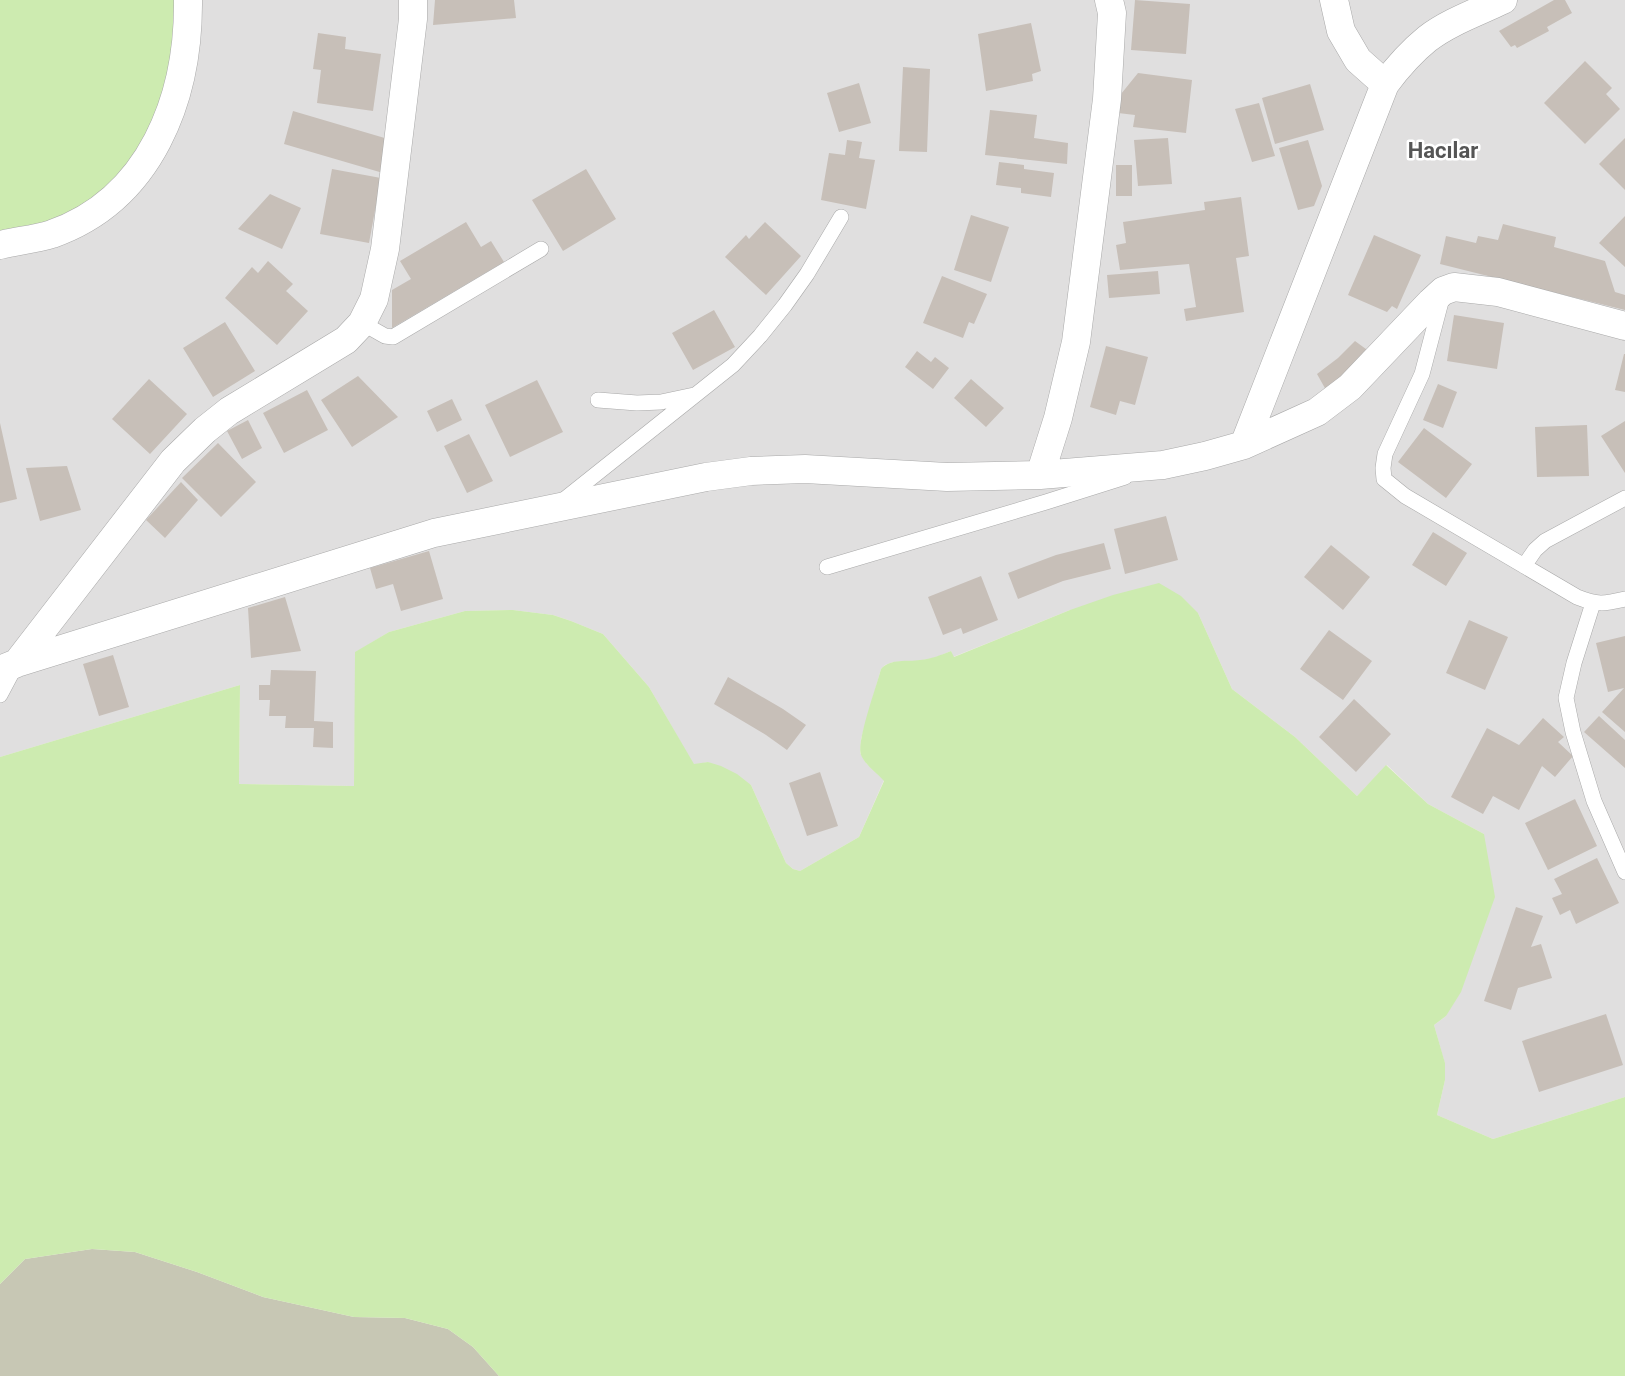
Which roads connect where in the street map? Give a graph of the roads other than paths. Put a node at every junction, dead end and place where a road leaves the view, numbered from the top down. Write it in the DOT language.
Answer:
graph roads {
  1 [pos="188,0"];
  2 [pos="413,0"];
  3 [pos="1109,0"];
  4 [pos="1334,0"];
  5 [pos="1503,0"];
  6 [pos="1385,84"];
  7 [pos="841,217"];
  8 [pos="0,244"];
  9 [pos="541,249"];
  10 [pos="1443,291"];
  11 [pos="362,323"];
  12 [pos="1625,326"];
  13 [pos="698,394"];
  14 [pos="598,400"];
  15 [pos="1244,445"];
  16 [pos="1163,465"];
  17 [pos="1040,475"];
  18 [pos="1625,498"];
  19 [pos="552,509"];
  20 [pos="1524,566"];
  21 [pos="827,567"];
  22 [pos="1625,599"];
  23 [pos="1593,603"];
  24 [pos="8,666"];
  25 [pos="0,694"];
  26 [pos="1625,872"];
  1 -- 8 [label="street"];
  2 -- 11 [label="street"];
  3 -- 17 [label="street"];
  4 -- 6 [label="street"];
  5 -- 6 [label="street"];
  6 -- 15 [label="street"];
  7 -- 13 [label="lane"];
  9 -- 11 [label="lane"];
  10 -- 12 [label="street"];
  10 -- 15 [label="street"];
  10 -- 20 [label="lane"];
  11 -- 24 [label="street"];
  13 -- 14 [label="lane"];
  13 -- 19 [label="lane"];
  15 -- 16 [label="street"];
  16 -- 17 [label="street"];
  16 -- 21 [label="lane"];
  17 -- 19 [label="street"];
  18 -- 20 [label="lane"];
  19 -- 24 [label="street"];
  20 -- 23 [label="lane"];
  22 -- 23 [label="lane"];
  23 -- 26 [label="lane"];
  24 -- 25 [label="lane"];
}
